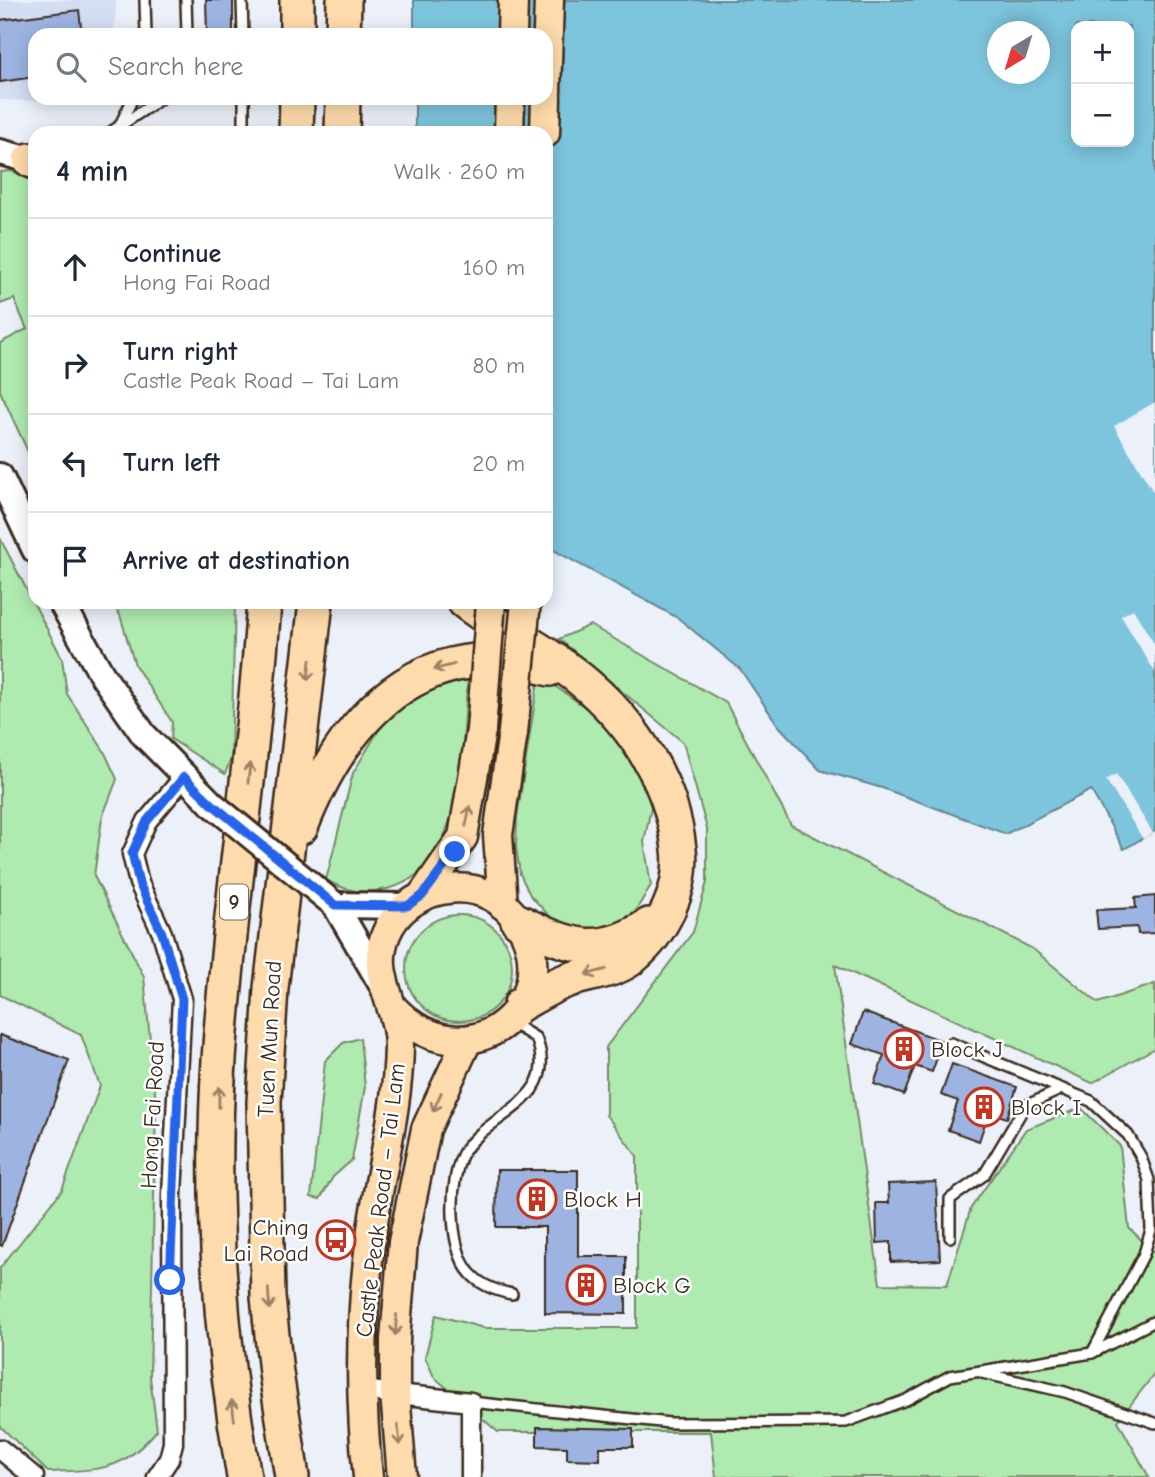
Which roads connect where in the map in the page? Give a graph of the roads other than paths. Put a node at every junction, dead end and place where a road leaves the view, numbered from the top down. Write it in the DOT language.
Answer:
graph roads {
  1 [pos="145,0"];
  2 [pos="186,0"];
  3 [pos="242,0"];
  4 [pos="297,0"];
  5 [pos="344,0"];
  6 [pos="513,0"];
  7 [pos="549,0"];
  8 [pos="146,28"];
  9 [pos="187,28"];
  10 [pos="243,28"];
  11 [pos="297,28"];
  12 [pos="344,28"];
  13 [pos="512,28"];
  14 [pos="548,28"];
  15 [pos="130,105"];
  16 [pos="152,105"];
  17 [pos="244,105"];
  18 [pos="297,105"];
  19 [pos="342,105"];
  20 [pos="510,105"];
  21 [pos="546,105"];
  22 [pos="120,126"];
  23 [pos="244,126"];
  24 [pos="296,126"];
  25 [pos="342,126"];
  26 [pos="509,126"];
  27 [pos="545,126"];
  28 [pos="0,476"];
  29 [pos="28,535"];
  30 [pos="65,609"];
  31 [pos="263,609"];
  32 [pos="315,609"];
  33 [pos="476,609"];
  34 [pos="490,609"];
  35 [pos="525,609"];
  36 [pos="601,698"];
  37 [pos="184,777"];
  38 [pos="287,862"];
  39 [pos="415,901"];
  40 [pos="335,905"];
  41 [pos="511,913"];
  42 [pos="665,915"];
  43 [pos="388,997"];
  44 [pos="514,1013"];
  45 [pos="467,1041"];
  46 [pos="951,1043"];
  47 [pos="1062,1089"];
  48 [pos="950,1237"];
  49 [pos="512,1294"];
  50 [pos="1155,1321"];
  51 [pos="1092,1353"];
  52 [pos="976,1372"];
  53 [pos="361,1390"];
  54 [pos="395,1393"];
  55 [pos="471,1402"];
  56 [pos="1155,1423"];
  57 [pos="0,1449"];
  58 [pos="34,1477"];
  59 [pos="157,1477"];
  60 [pos="244,1477"];
  61 [pos="292,1477"];
  62 [pos="368,1477"];
  63 [pos="402,1477"];
  64 [pos="471,1477"];
  1 -- 8 [label="lane"];
  2 -- 9 [label="lane"];
  3 -- 10 [label="lane"];
  4 -- 11 [label="highway"];
  5 -- 12 [label="highway"];
  6 -- 13 [label="main road"];
  7 -- 14 [label="main road"];
  15 -- 22 [label="lane"];
  16 -- 22 [label="lane"];
  17 -- 23 [label="lane"];
  18 -- 24 [label="highway"];
  19 -- 25 [label="highway"];
  20 -- 26 [label="main road"];
  21 -- 27 [label="main road"];
  28 -- 29 [label="main road"];
  30 -- 37 [label="main road, Castle Peak Road – Tai Lam"];
  60 -- 31 [label="highway, Tuen Mun Road / 9, one-way"];
  32 -- 38 [label="highway, Tuen Mun Road / 9, one-way"];
  33 -- 36 [label="highway"];
  39 -- 34 [label="main road, Castle Peak Road – Tai Lam, one-way, bridge"];
  35 -- 41 [label="main road, bridge"];
  36 -- 38 [label="highway, one-way"];
  36 -- 42 [label="highway"];
  37 -- 40 [label="main road, Castle Peak Road – Tai Lam, bridge"];
  37 -- 59 [label="street, Hong Fai Road"];
  38 -- 61 [label="highway, Tuen Mun Road / 9, one-way"];
  39 -- 40 [label="main road"];
  39 -- 41 [label="main road"];
  39 -- 43 [label="main road, Castle Peak Road – Tai Lam"];
  40 -- 43 [label="main road, Castle Peak Road – Tai Lam"];
  41 -- 42 [label="highway"];
  41 -- 44 [label="main road"];
  42 -- 44 [label="highway, one-way"];
  43 -- 45 [label="main road, Castle Peak Road – Tai Lam"];
  43 -- 53 [label="main road, Castle Peak Road – Tai Lam"];
  44 -- 45 [label="main road"];
  44 -- 49 [label="lane"];
  45 -- 54 [label="main road, Castle Peak Road – Tai Lam, one-way"];
  46 -- 47 [label="lane"];
  47 -- 48 [label="lane"];
  47 -- 51 [label="lane"];
  50 -- 51 [label="lane"];
  51 -- 52 [label="lane"];
  52 -- 55 [label="lane"];
  52 -- 56 [label="lane"];
  53 -- 54 [label="street"];
  53 -- 62 [label="main road, Castle Peak Road – Tai Lam"];
  54 -- 55 [label="street"];
  54 -- 63 [label="main road, Castle Peak Road – Tai Lam, one-way"];
  55 -- 64 [label="street"];
  57 -- 58 [label="street"];
}
